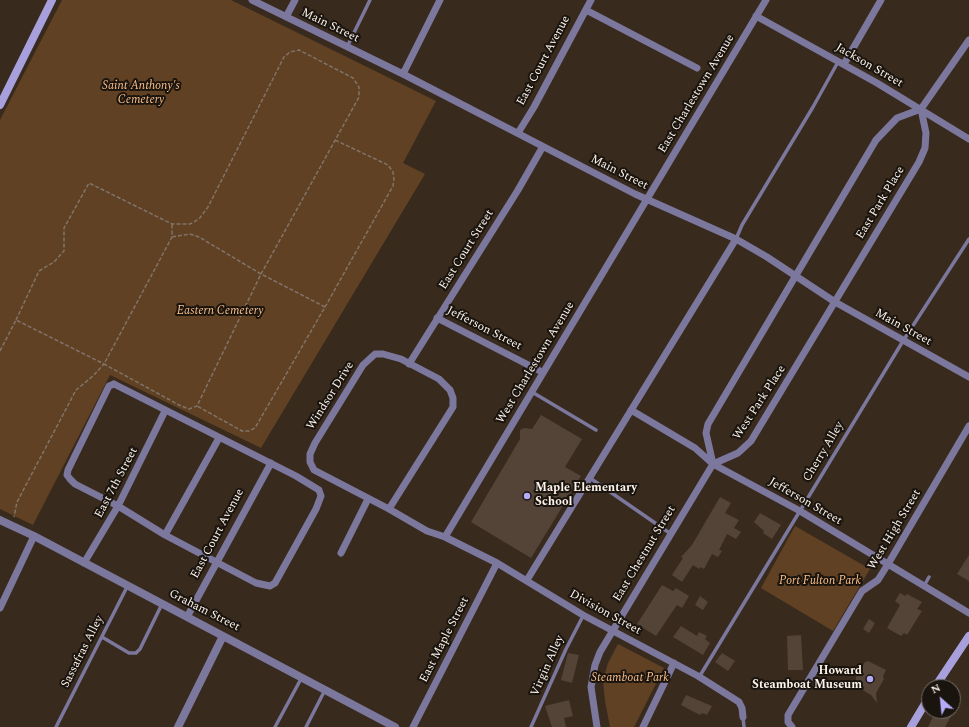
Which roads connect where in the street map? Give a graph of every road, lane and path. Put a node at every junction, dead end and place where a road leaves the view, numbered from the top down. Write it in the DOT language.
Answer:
graph roads {
  1 [pos="52,0"];
  2 [pos="252,0"];
  3 [pos="295,0"];
  4 [pos="370,0"];
  5 [pos="440,0"];
  6 [pos="591,0"];
  7 [pos="766,0"];
  8 [pos="881,0"];
  9 [pos="586,10"];
  10 [pos="756,16"];
  11 [pos="286,17"];
  12 [pos="969,40"];
  13 [pos="347,47"];
  14 [pos="841,63"];
  15 [pos="698,68"];
  16 [pos="403,74"];
  17 [pos="1,100"];
  18 [pos="921,109"];
  19 [pos="518,133"];
  20 [pos="969,139"];
  21 [pos="335,140"];
  22 [pos="542,148"];
  23 [pos="646,200"];
  24 [pos="172,224"];
  25 [pos="172,237"];
  26 [pos="969,238"];
  27 [pos="736,239"];
  28 [pos="261,274"];
  29 [pos="796,277"];
  30 [pos="835,302"];
  31 [pos="325,307"];
  32 [pos="437,318"];
  33 [pos="16,320"];
  34 [pos="903,341"];
  35 [pos="0,351"];
  36 [pos="104,364"];
  37 [pos="409,364"];
  38 [pos="542,372"];
  39 [pos="969,377"];
  40 [pos="531,391"];
  41 [pos="197,406"];
  42 [pos="631,410"];
  43 [pos="165,411"];
  44 [pos="969,426"];
  45 [pos="596,430"];
  46 [pos="219,438"];
  47 [pos="270,463"];
  48 [pos="712,464"];
  49 [pos="589,478"];
  50 [pos="368,499"];
  51 [pos="118,506"];
  52 [pos="389,509"];
  53 [pos="800,511"];
  54 [pos="0,520"];
  55 [pos="12,526"];
  56 [pos="671,534"];
  57 [pos="164,535"];
  58 [pos="34,536"];
  59 [pos="445,537"];
  60 [pos="341,553"];
  61 [pos="216,562"];
  62 [pos="84,563"];
  63 [pos="497,563"];
  64 [pos="888,564"];
  65 [pos="929,577"];
  66 [pos="527,580"];
  67 [pos="128,586"];
  68 [pos="924,586"];
  69 [pos="163,604"];
  70 [pos="0,608"];
  71 [pos="969,613"];
  72 [pos="583,615"];
  73 [pos="187,618"];
  74 [pos="612,630"];
  75 [pos="223,636"];
  76 [pos="969,636"];
  77 [pos="102,637"];
  78 [pos="674,663"];
  79 [pos="302,676"];
  80 [pos="698,676"];
  81 [pos="940,679"];
  82 [pos="325,689"];
  83 [pos="921,710"];
  84 [pos="743,717"];
  85 [pos="790,724"];
  86 [pos="56,727"];
  87 [pos="178,727"];
  88 [pos="275,727"];
  89 [pos="306,727"];
  90 [pos="395,727"];
  91 [pos="412,727"];
  92 [pos="531,727"];
  93 [pos="597,727"];
  94 [pos="643,727"];
  95 [pos="744,727"];
  96 [pos="911,727"];
  1 -- 17 [label="main road"];
  2 -- 11 [label="street, Main Street"];
  3 -- 11 [label="street"];
  4 -- 13 [label="lane"];
  5 -- 16 [label="street"];
  6 -- 9 [label="street, East Court Avenue"];
  7 -- 10 [label="street, East Charlestown Avenue"];
  8 -- 14 [label="street"];
  9 -- 15 [label="street"];
  9 -- 19 [label="street, East Court Avenue"];
  10 -- 14 [label="street, Jackson Street"];
  10 -- 23 [label="street, East Charlestown Avenue"];
  11 -- 13 [label="street, Main Street"];
  12 -- 18 [label="street"];
  13 -- 16 [label="street, Main Street"];
  14 -- 18 [label="street, Jackson Street"];
  14 -- 27 [label="lane"];
  16 -- 19 [label="street, Main Street"];
  18 -- 20 [label="street, Jackson Street"];
  18 -- 29 [label="street"];
  18 -- 30 [label="street, East Park Place"];
  19 -- 22 [label="street, Main Street"];
  21 -- 24 [label="path"];
  21 -- 28 [label="path"];
  21 -- 31 [label="path"];
  22 -- 23 [label="street, Main Street"];
  22 -- 32 [label="street, East Court Street"];
  23 -- 27 [label="street, Main Street"];
  23 -- 38 [label="street, West Charlestown Avenue"];
  24 -- 25 [label="path"];
  24 -- 33 [label="path"];
  25 -- 28 [label="path"];
  25 -- 36 [label="path"];
  26 -- 34 [label="lane, Cherry Alley"];
  27 -- 29 [label="street, Main Street"];
  27 -- 42 [label="street"];
  28 -- 31 [label="path"];
  28 -- 41 [label="path"];
  29 -- 30 [label="street, Main Street"];
  29 -- 48 [label="street"];
  30 -- 34 [label="street, Main Street"];
  30 -- 48 [label="street, West Park Place"];
  31 -- 41 [label="path"];
  32 -- 37 [label="street, East Court Street"];
  32 -- 38 [label="street, Jefferson Street"];
  33 -- 35 [label="path"];
  33 -- 36 [label="path"];
  34 -- 39 [label="street, Main Street"];
  34 -- 53 [label="lane, Cherry Alley"];
  36 -- 41 [label="path"];
  36 -- 55 [label="path"];
  37 -- 50 [label="street, Windsor Drive"];
  37 -- 52 [label="street, Windsor Drive"];
  38 -- 40 [label="street, West Charlestown Avenue"];
  40 -- 45 [label="lane"];
  40 -- 59 [label="street, West Charlestown Avenue"];
  42 -- 48 [label="street, Jefferson Street"];
  42 -- 49 [label="street"];
  43 -- 46 [label="street"];
  43 -- 51 [label="street, East 7th Street"];
  43 -- 51 [label="street"];
  44 -- 64 [label="street, West High Street"];
  46 -- 47 [label="street"];
  46 -- 57 [label="street"];
  47 -- 61 [label="street, East Court Avenue"];
  47 -- 61 [label="street"];
  48 -- 53 [label="street, Jefferson Street"];
  48 -- 56 [label="street, East Chestnut Street"];
  49 -- 56 [label="lane"];
  49 -- 66 [label="street"];
  50 -- 52 [label="street, Windsor Drive"];
  50 -- 60 [label="street"];
  51 -- 57 [label="street"];
  51 -- 62 [label="street, East 7th Street"];
  52 -- 59 [label="street, Windsor Drive"];
  53 -- 64 [label="street, Jefferson Street"];
  53 -- 80 [label="lane, Cherry Alley"];
  54 -- 55 [label="street, Graham Street"];
  55 -- 58 [label="street, Graham Street"];
  56 -- 74 [label="street, East Chestnut Street"];
  57 -- 61 [label="street"];
  58 -- 62 [label="street, Graham Street"];
  58 -- 70 [label="street"];
  59 -- 63 [label="street, Division Street"];
  61 -- 73 [label="street, East Court Avenue"];
  62 -- 67 [label="street, Graham Street"];
  63 -- 66 [label="street, Division Street"];
  63 -- 91 [label="street, East Maple Street"];
  64 -- 68 [label="street, Jefferson Street"];
  64 -- 85 [label="street, West High Street"];
  65 -- 68 [label="lane"];
  66 -- 72 [label="street, Division Street"];
  67 -- 69 [label="street, Graham Street"];
  67 -- 77 [label="lane, Sassafras Alley"];
  68 -- 71 [label="street, Jefferson Street"];
  69 -- 73 [label="street, Graham Street"];
  69 -- 77 [label="lane"];
  72 -- 74 [label="street, Division Street"];
  72 -- 92 [label="lane, Virgin Alley"];
  73 -- 75 [label="street, Graham Street"];
  74 -- 78 [label="street, Division Street"];
  74 -- 93 [label="street, East Chestnut Street"];
  75 -- 79 [label="street, Graham Street"];
  75 -- 87 [label="street"];
  76 -- 81 [label="main road"];
  77 -- 86 [label="lane, Sassafras Alley"];
  78 -- 80 [label="street, Division Street"];
  78 -- 94 [label="street"];
  79 -- 82 [label="street, Graham Street"];
  79 -- 88 [label="lane"];
  80 -- 84 [label="street, Division Street"];
  82 -- 89 [label="lane"];
  82 -- 90 [label="street, Graham Street"];
  83 -- 96 [label="main road"];
  84 -- 95 [label="lane"];
}
